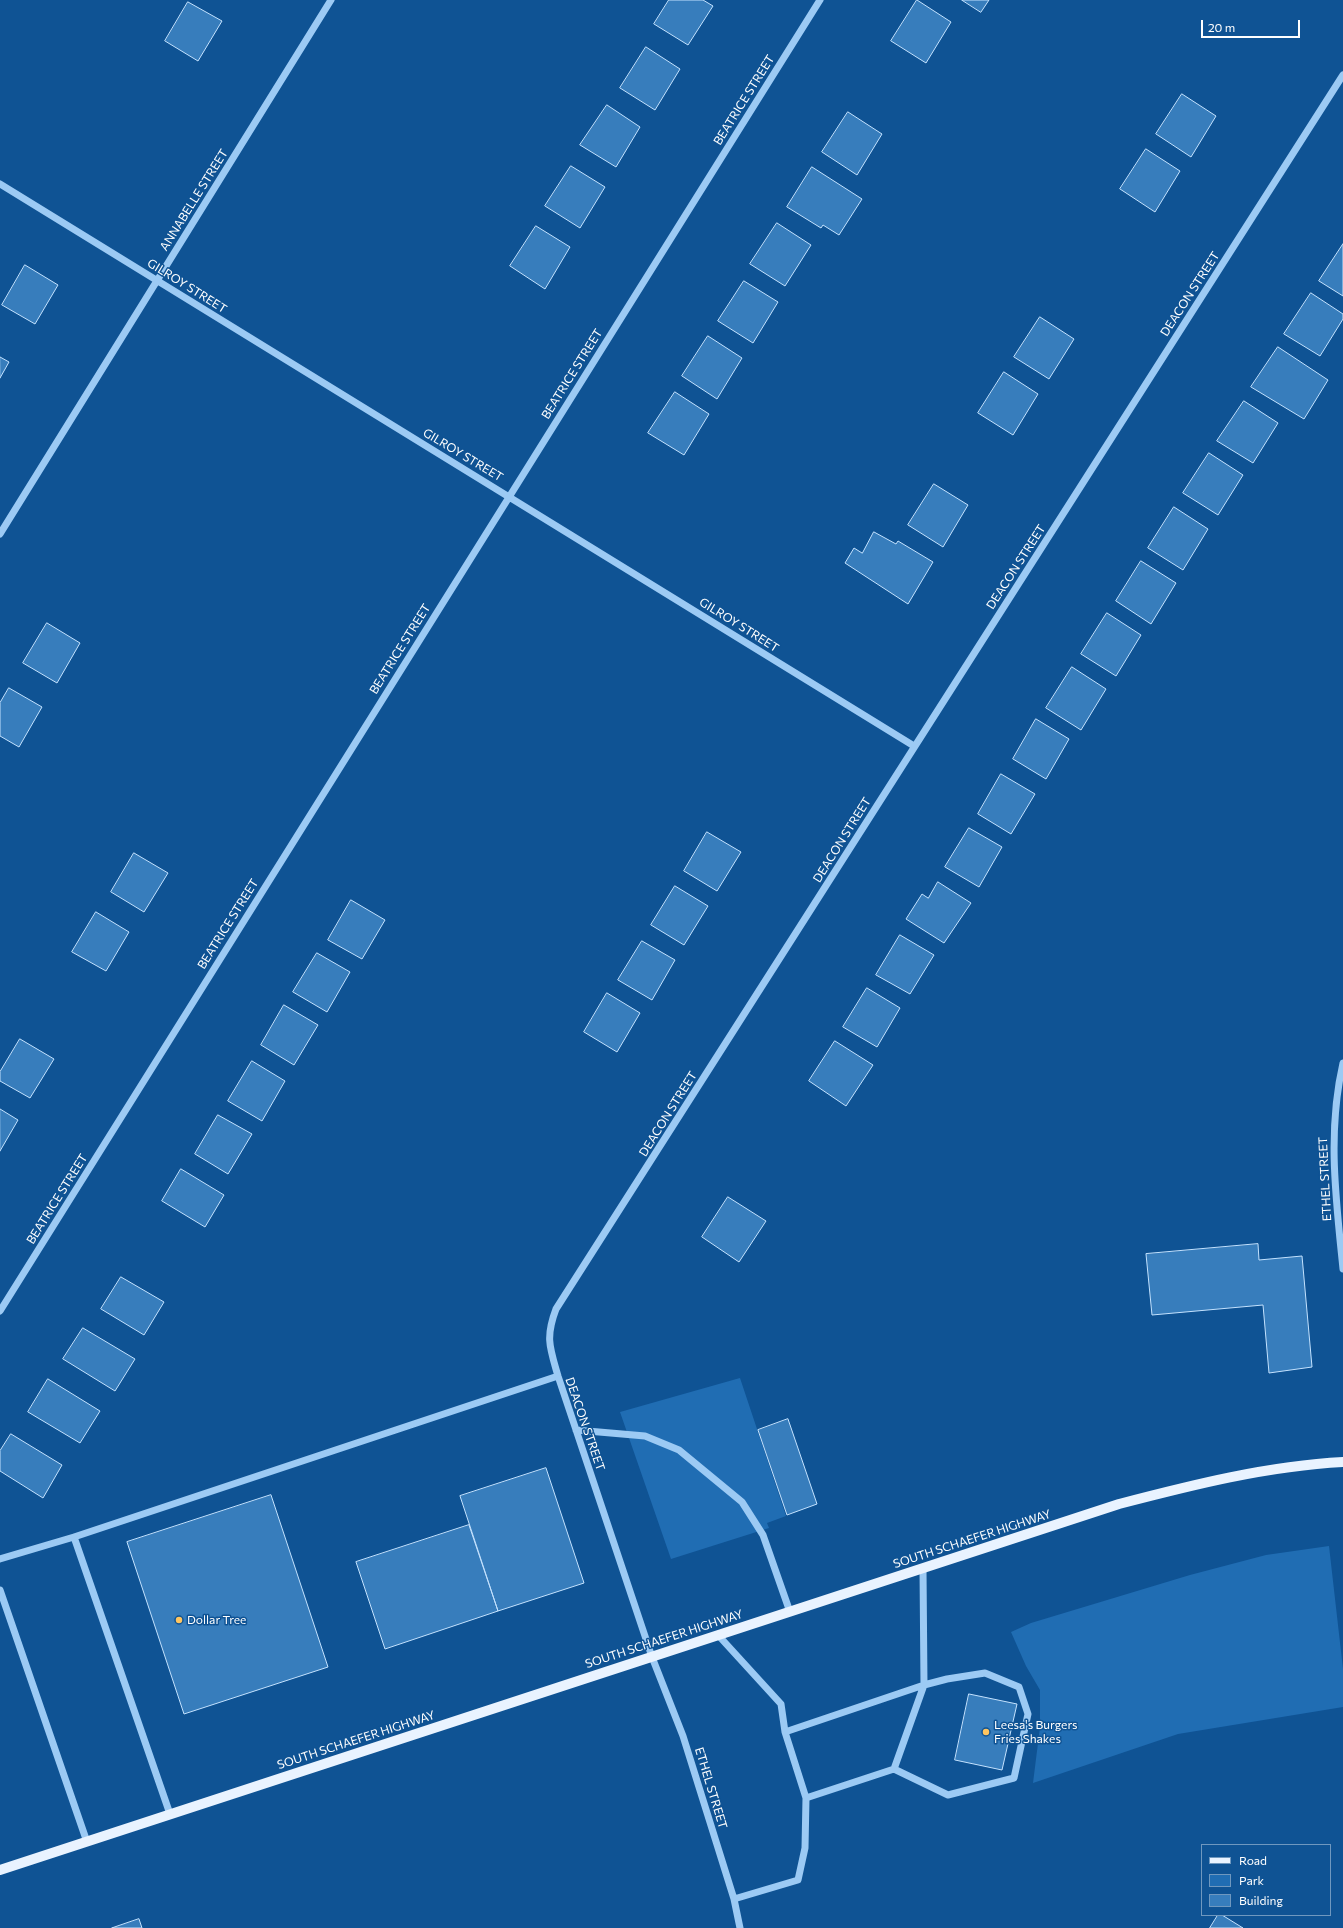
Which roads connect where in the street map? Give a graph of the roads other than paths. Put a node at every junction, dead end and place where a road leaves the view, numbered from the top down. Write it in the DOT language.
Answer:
graph roads {
  1 [pos="331,0"];
  2 [pos="820,0"];
  3 [pos="1343,76"];
  4 [pos="0,184"];
  5 [pos="157,281"];
  6 [pos="508,496"];
  7 [pos="0,534"];
  8 [pos="914,746"];
  9 [pos="1343,1063"];
  10 [pos="1340,1202"];
  11 [pos="1343,1269"];
  12 [pos="0,1310"];
  13 [pos="558,1376"];
  14 [pos="576,1430"];
  15 [pos="1343,1462"];
  16 [pos="74,1537"];
  17 [pos="0,1559"];
  18 [pos="922,1568"];
  19 [pos="0,1590"];
  20 [pos="790,1612"];
  21 [pos="718,1636"];
  22 [pos="652,1657"];
  23 [pos="924,1685"];
  24 [pos="785,1732"];
  25 [pos="894,1769"];
  26 [pos="806,1798"];
  27 [pos="170,1814"];
  28 [pos="87,1842"];
  29 [pos="0,1870"];
  30 [pos="734,1899"];
  31 [pos="740,1928"];
  1 -- 5 [label="street, ANNABELLE STREET"];
  2 -- 6 [label="street, BEATRICE STREET"];
  3 -- 8 [label="street, DEACON STREET"];
  4 -- 5 [label="street, GILROY STREET"];
  5 -- 6 [label="street, GILROY STREET"];
  5 -- 7 [label="street, ANNABELLE STREET"];
  6 -- 8 [label="street, GILROY STREET"];
  6 -- 12 [label="street, BEATRICE STREET"];
  8 -- 13 [label="street, DEACON STREET"];
  9 -- 10 [label="street, ETHEL STREET"];
  10 -- 11 [label="street, ETHEL STREET"];
  13 -- 14 [label="street, DEACON STREET"];
  13 -- 16 [label="street"];
  14 -- 20 [label="street"];
  14 -- 22 [label="street, DEACON STREET"];
  15 -- 18 [label="main road, SOUTH SCHAEFER HIGHWAY"];
  16 -- 17 [label="street"];
  16 -- 27 [label="street"];
  18 -- 20 [label="main road, SOUTH SCHAEFER HIGHWAY"];
  18 -- 23 [label="street"];
  19 -- 28 [label="street"];
  20 -- 21 [label="main road, SOUTH SCHAEFER HIGHWAY"];
  21 -- 22 [label="main road, SOUTH SCHAEFER HIGHWAY"];
  21 -- 24 [label="street"];
  22 -- 27 [label="main road, SOUTH SCHAEFER HIGHWAY"];
  22 -- 30 [label="street, ETHEL STREET"];
  23 -- 24 [label="street"];
  23 -- 25 [label="street"];
  23 -- 25 [label="street"];
  24 -- 26 [label="street"];
  25 -- 26 [label="street"];
  26 -- 30 [label="street"];
  27 -- 28 [label="main road, SOUTH SCHAEFER HIGHWAY"];
  28 -- 29 [label="main road, SOUTH SCHAEFER HIGHWAY"];
  30 -- 31 [label="street, ETHEL STREET"];
}
